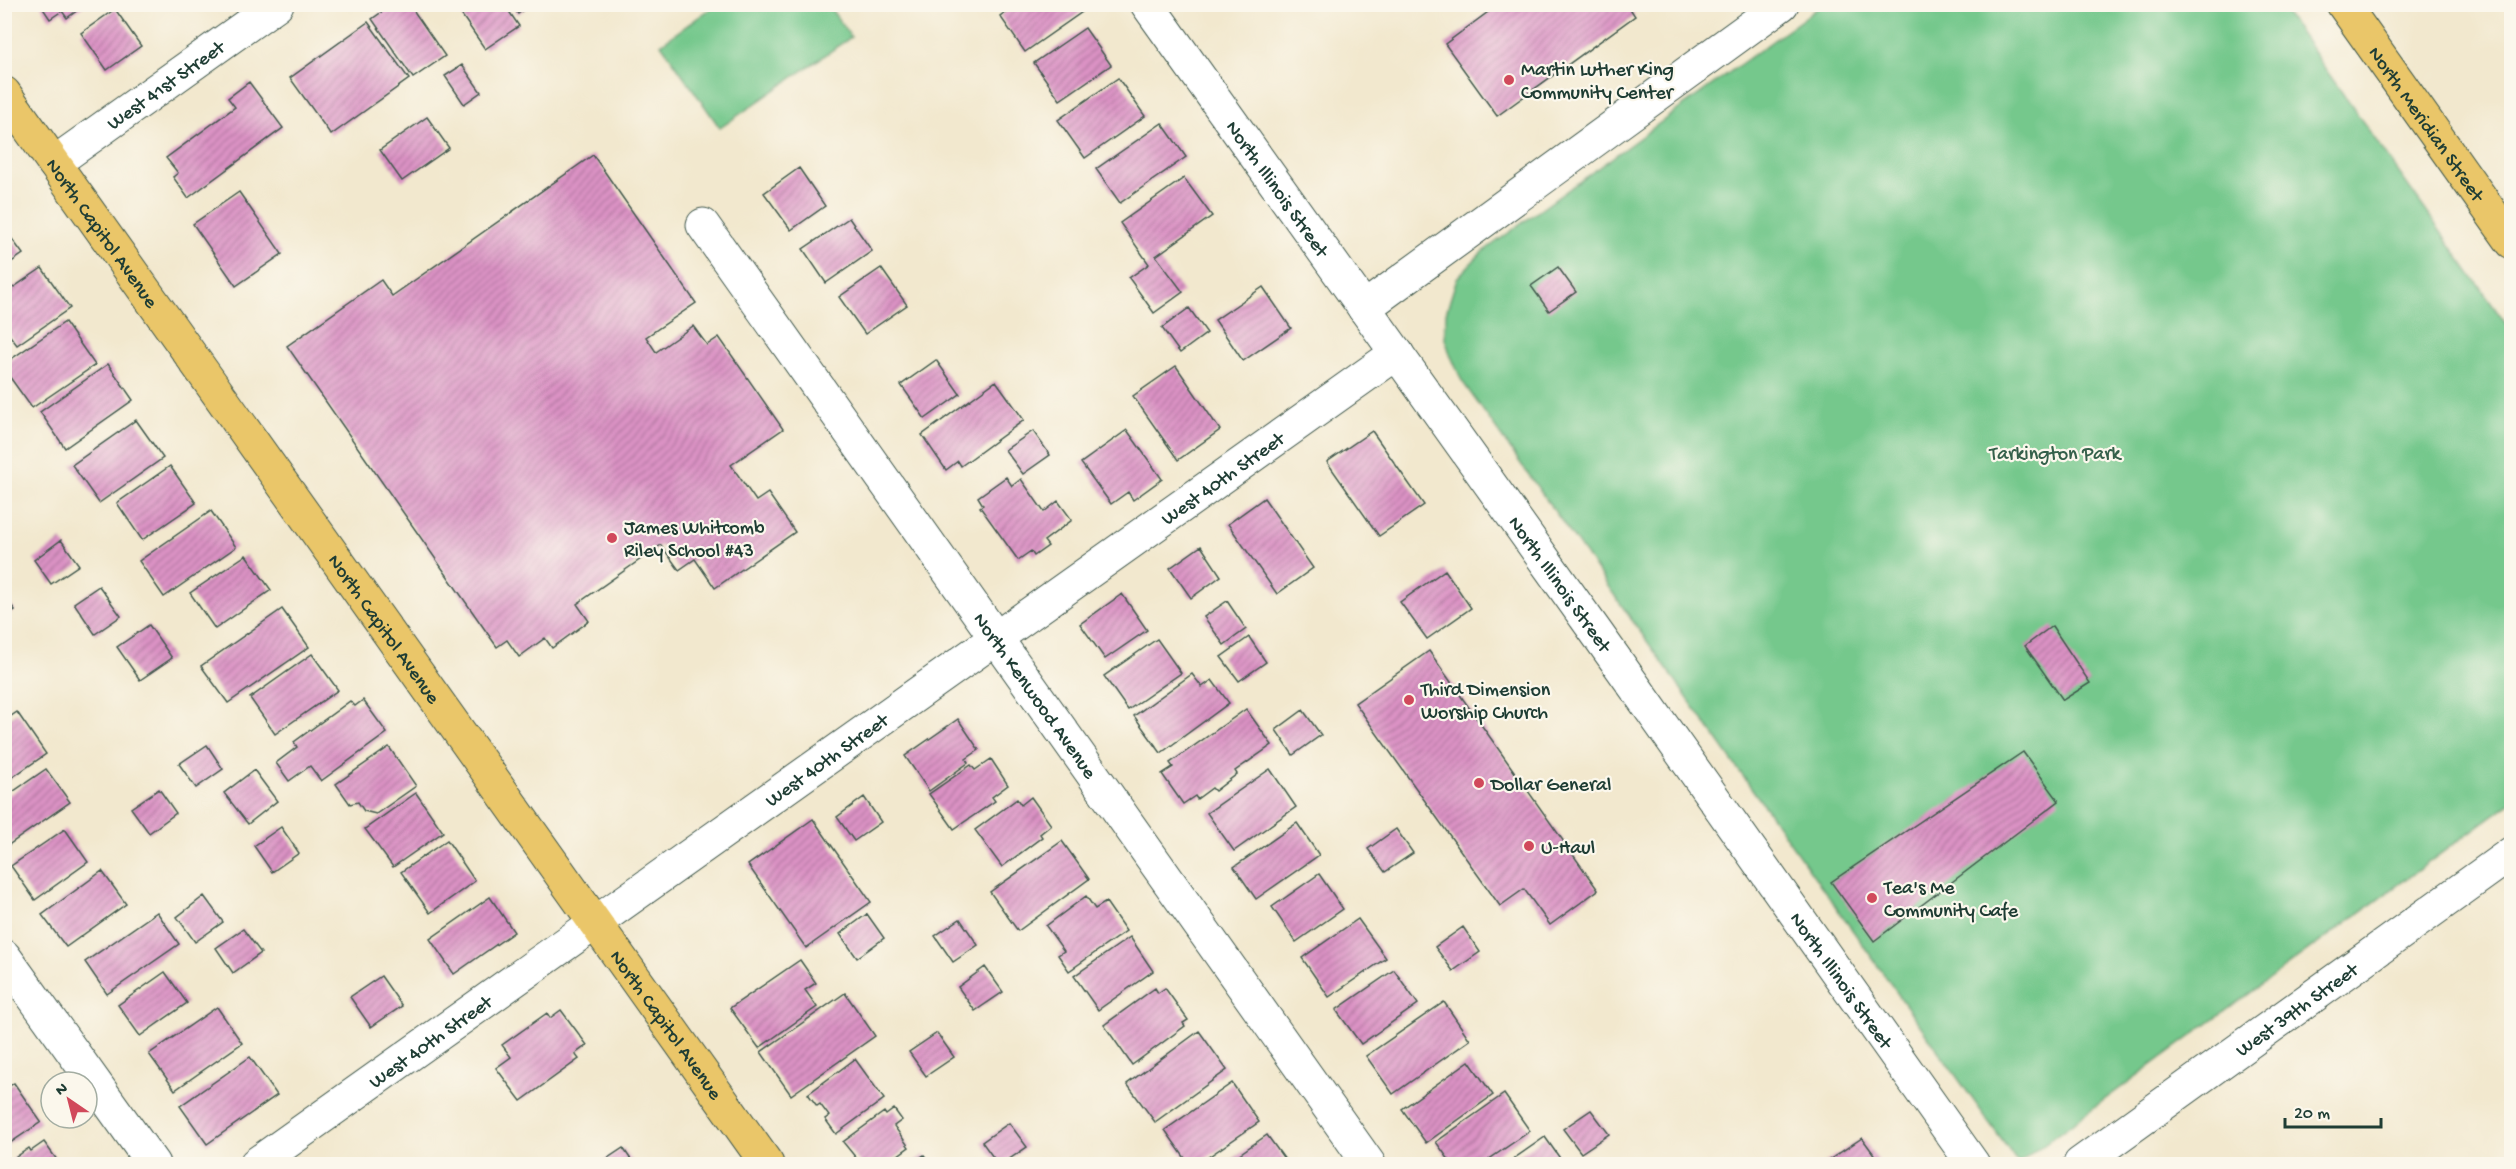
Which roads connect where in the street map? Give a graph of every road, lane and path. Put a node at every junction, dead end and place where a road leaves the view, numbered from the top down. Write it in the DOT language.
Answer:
graph roads {
  1 [pos="277,4"];
  2 [pos="1147,4"];
  3 [pos="1782,4"];
  4 [pos="2343,4"];
  5 [pos="4,93"];
  6 [pos="54,163"];
  7 [pos="703,225"];
  8 [pos="2511,242"];
  9 [pos="1364,308"];
  10 [pos="1397,353"];
  11 [pos="997,639"];
  12 [pos="2511,853"];
  13 [pos="595,924"];
  14 [pos="4,956"];
  15 [pos="153,1164"];
  16 [pos="256,1164"];
  17 [pos="766,1164"];
  18 [pos="1370,1164"];
  19 [pos="1972,1164"];
  20 [pos="2080,1164"];
  1 -- 6 [label="street, West 41st Street"];
  2 -- 9 [label="street, North Illinois Street"];
  3 -- 9 [label="street"];
  4 -- 8 [label="main road, North Meridian Street"];
  5 -- 6 [label="main road, North Capitol Avenue"];
  6 -- 13 [label="main road, North Capitol Avenue"];
  7 -- 11 [label="street, North Kenwood Avenue"];
  9 -- 10 [label="street, North Illinois Street"];
  10 -- 11 [label="street, West 40th Street"];
  10 -- 19 [label="street, North Illinois Street"];
  11 -- 13 [label="street, West 40th Street"];
  11 -- 18 [label="street, North Kenwood Avenue"];
  12 -- 20 [label="street, West 39th Street"];
  13 -- 16 [label="street, West 40th Street"];
  13 -- 17 [label="main road, North Capitol Avenue"];
  14 -- 15 [label="street"];
}
